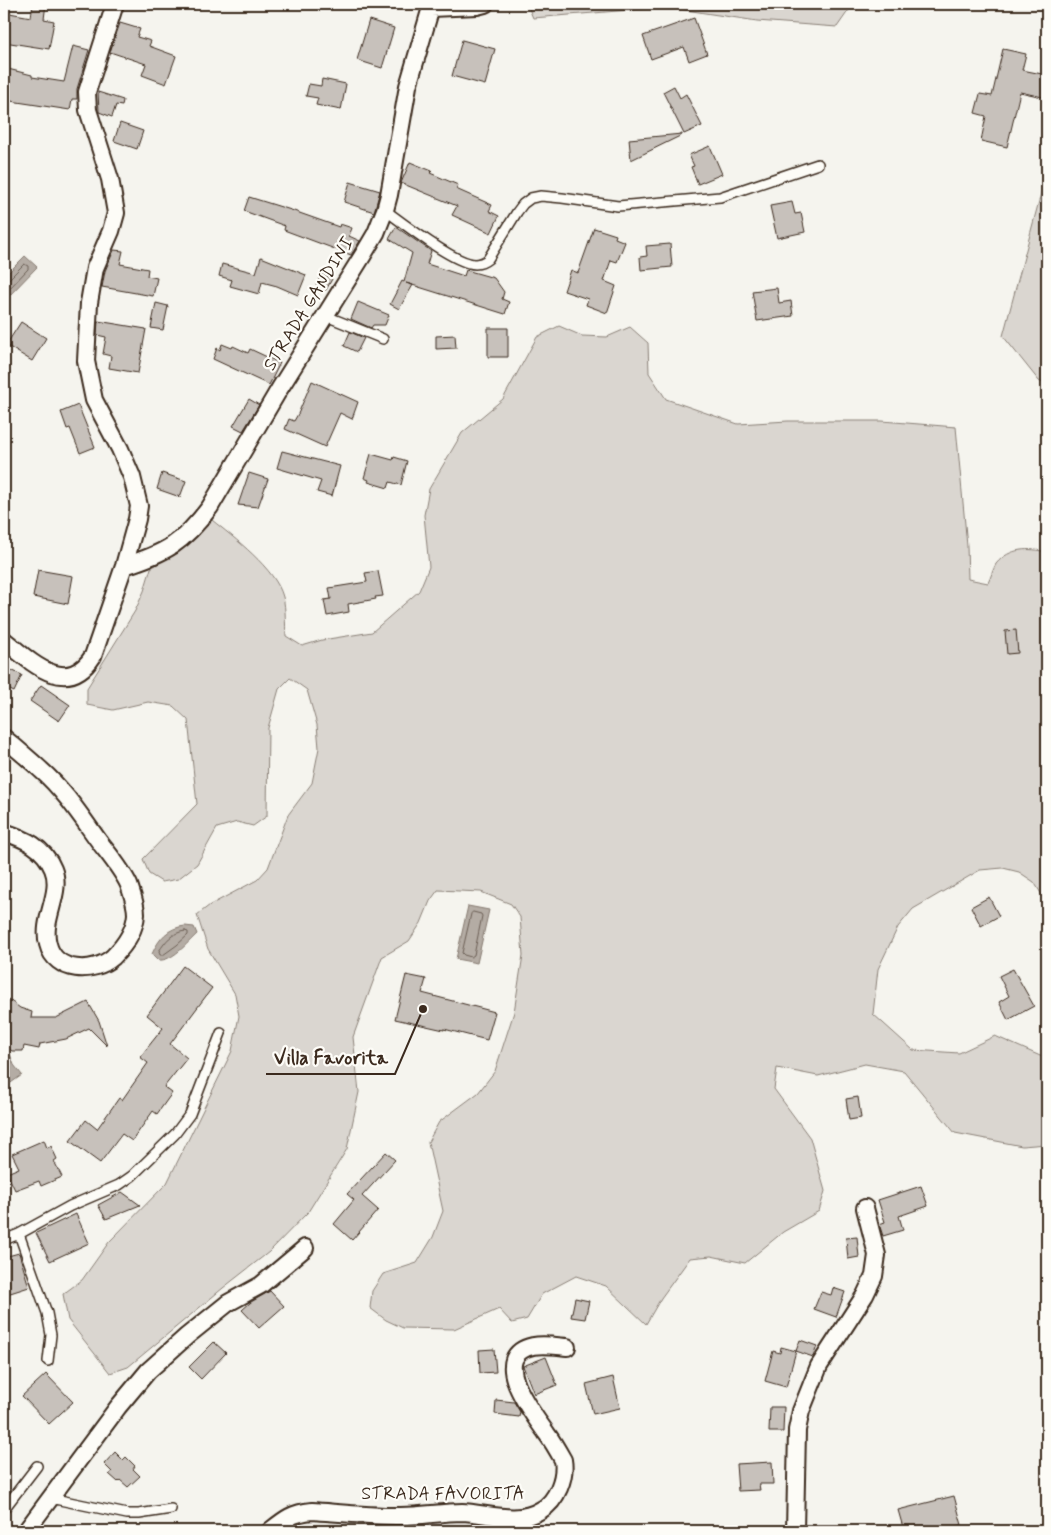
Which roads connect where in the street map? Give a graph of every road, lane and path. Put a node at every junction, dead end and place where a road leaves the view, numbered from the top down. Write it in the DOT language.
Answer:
graph roads {
  1 [pos="115,4"];
  2 [pos="484,4"];
  3 [pos="431,6"];
  4 [pos="818,164"];
  5 [pos="385,210"];
  6 [pos="326,316"];
  7 [pos="383,339"];
  8 [pos="124,566"];
  9 [pos="4,640"];
  10 [pos="4,738"];
  11 [pos="4,832"];
  12 [pos="221,1033"];
  13 [pos="865,1208"];
  14 [pos="19,1234"];
  15 [pos="4,1240"];
  16 [pos="305,1248"];
  17 [pos="567,1347"];
  18 [pos="48,1361"];
  19 [pos="36,1466"];
  20 [pos="50,1498"];
  21 [pos="4,1509"];
  22 [pos="171,1509"];
  23 [pos="290,1524"];
  24 [pos="26,1531"];
  25 [pos="270,1531"];
  26 [pos="795,1531"];
  1 -- 8 [label="street"];
  2 -- 3 [label="street"];
  3 -- 5 [label="street, STRADA GANDINI"];
  4 -- 5 [label="lane"];
  5 -- 6 [label="street, STRADA GANDINI"];
  6 -- 7 [label="lane"];
  6 -- 8 [label="street, STRADA GANDINI"];
  8 -- 9 [label="street"];
  10 -- 11 [label="street"];
  12 -- 14 [label="lane"];
  13 -- 26 [label="street"];
  14 -- 15 [label="lane"];
  14 -- 18 [label="lane"];
  16 -- 20 [label="street"];
  17 -- 23 [label="street, STRADA FAVORITA"];
  19 -- 21 [label="lane"];
  20 -- 22 [label="lane"];
  20 -- 24 [label="street"];
  23 -- 25 [label="street, STRADA FAVORITA"];
}
